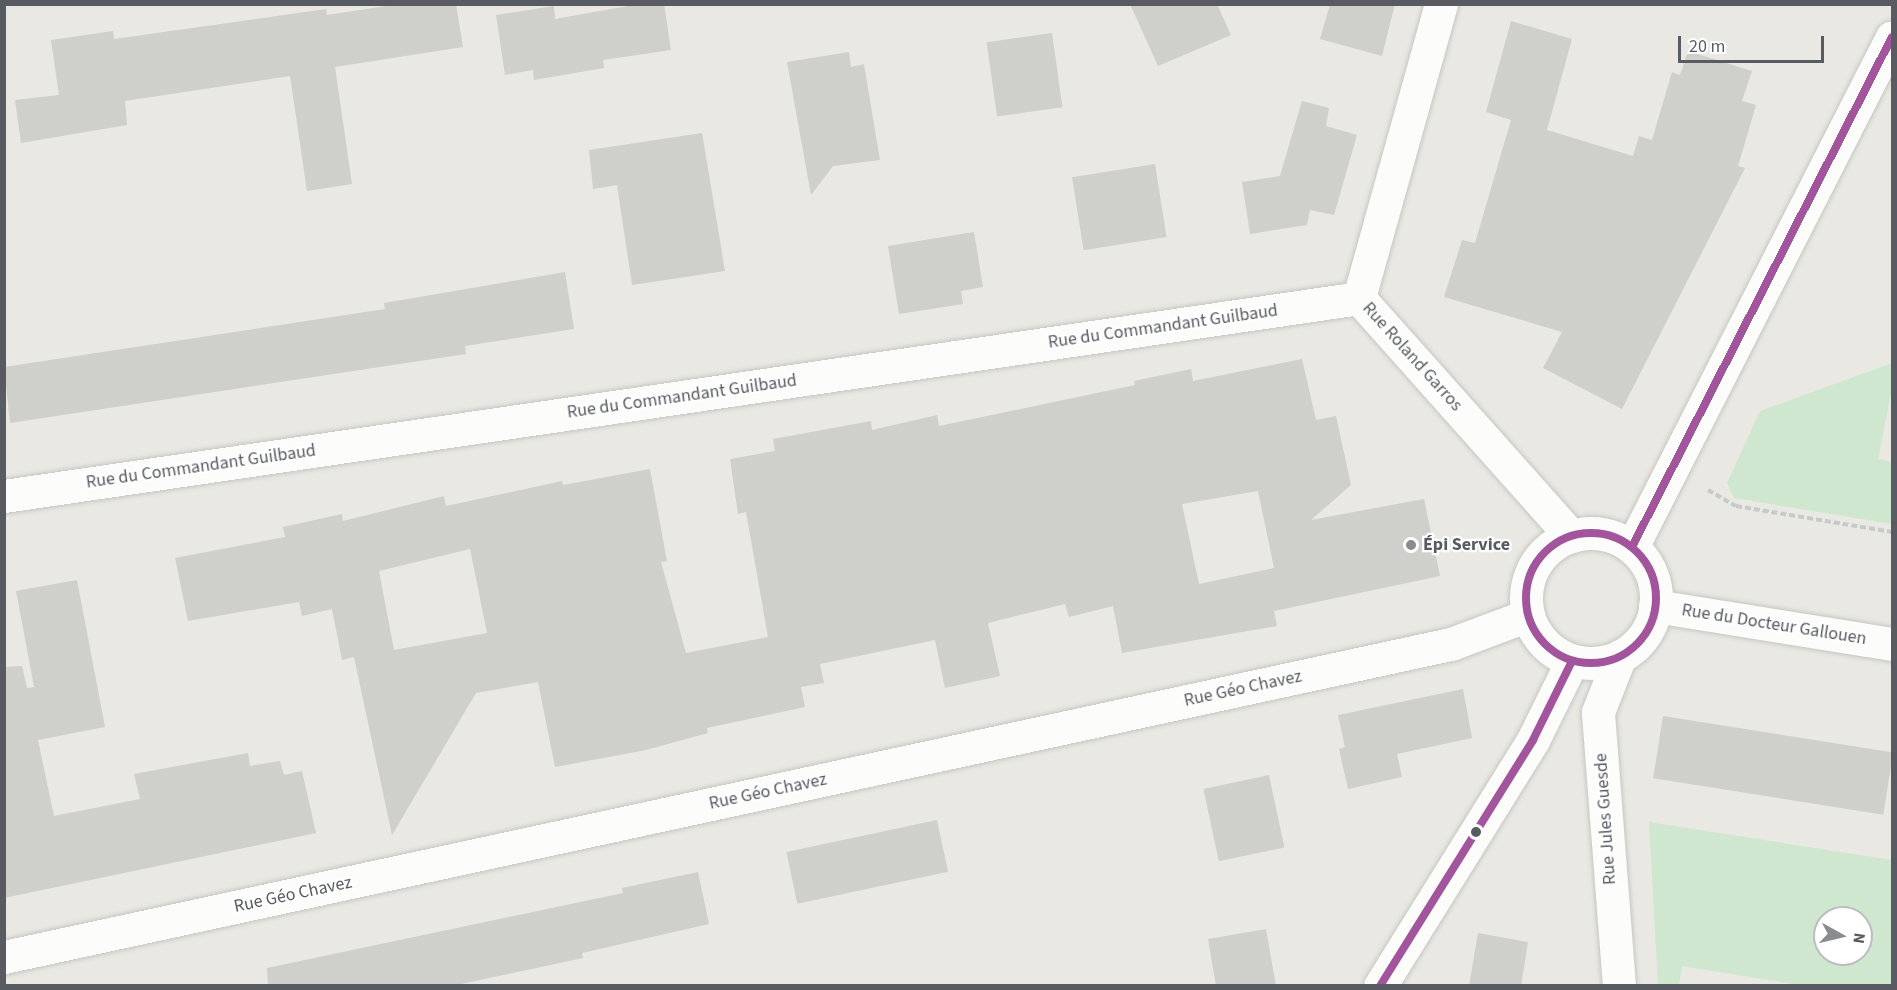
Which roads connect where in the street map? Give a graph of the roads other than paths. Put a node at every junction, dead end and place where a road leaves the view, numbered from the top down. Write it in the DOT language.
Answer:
graph roads {
  1 [pos="1441,4"];
  2 [pos="1889,50"];
  3 [pos="1359,298"];
  4 [pos="4,496"];
  5 [pos="1571,536"];
  6 [pos="1632,548"];
  7 [pos="1655,606"];
  8 [pos="1528,615"];
  9 [pos="1893,644"];
  10 [pos="1620,656"];
  11 [pos="1572,661"];
  12 [pos="4,957"];
  13 [pos="1380,986"];
  14 [pos="1619,986"];
  1 -- 3 [label="street, Rue Roland Garros"];
  2 -- 6 [label="street"];
  3 -- 4 [label="street, Rue du Commandant Guilbaud"];
  3 -- 5 [label="street, Rue Roland Garros"];
  5 -- 6 [label="street"];
  5 -- 8 [label="street"];
  6 -- 7 [label="street"];
  7 -- 9 [label="street, Rue du Docteur Gallouen"];
  7 -- 10 [label="street"];
  8 -- 11 [label="street"];
  8 -- 12 [label="street, Rue Géo Chavez"];
  10 -- 11 [label="street"];
  10 -- 14 [label="street, Rue Jules Guesde"];
  11 -- 13 [label="street"];
}
